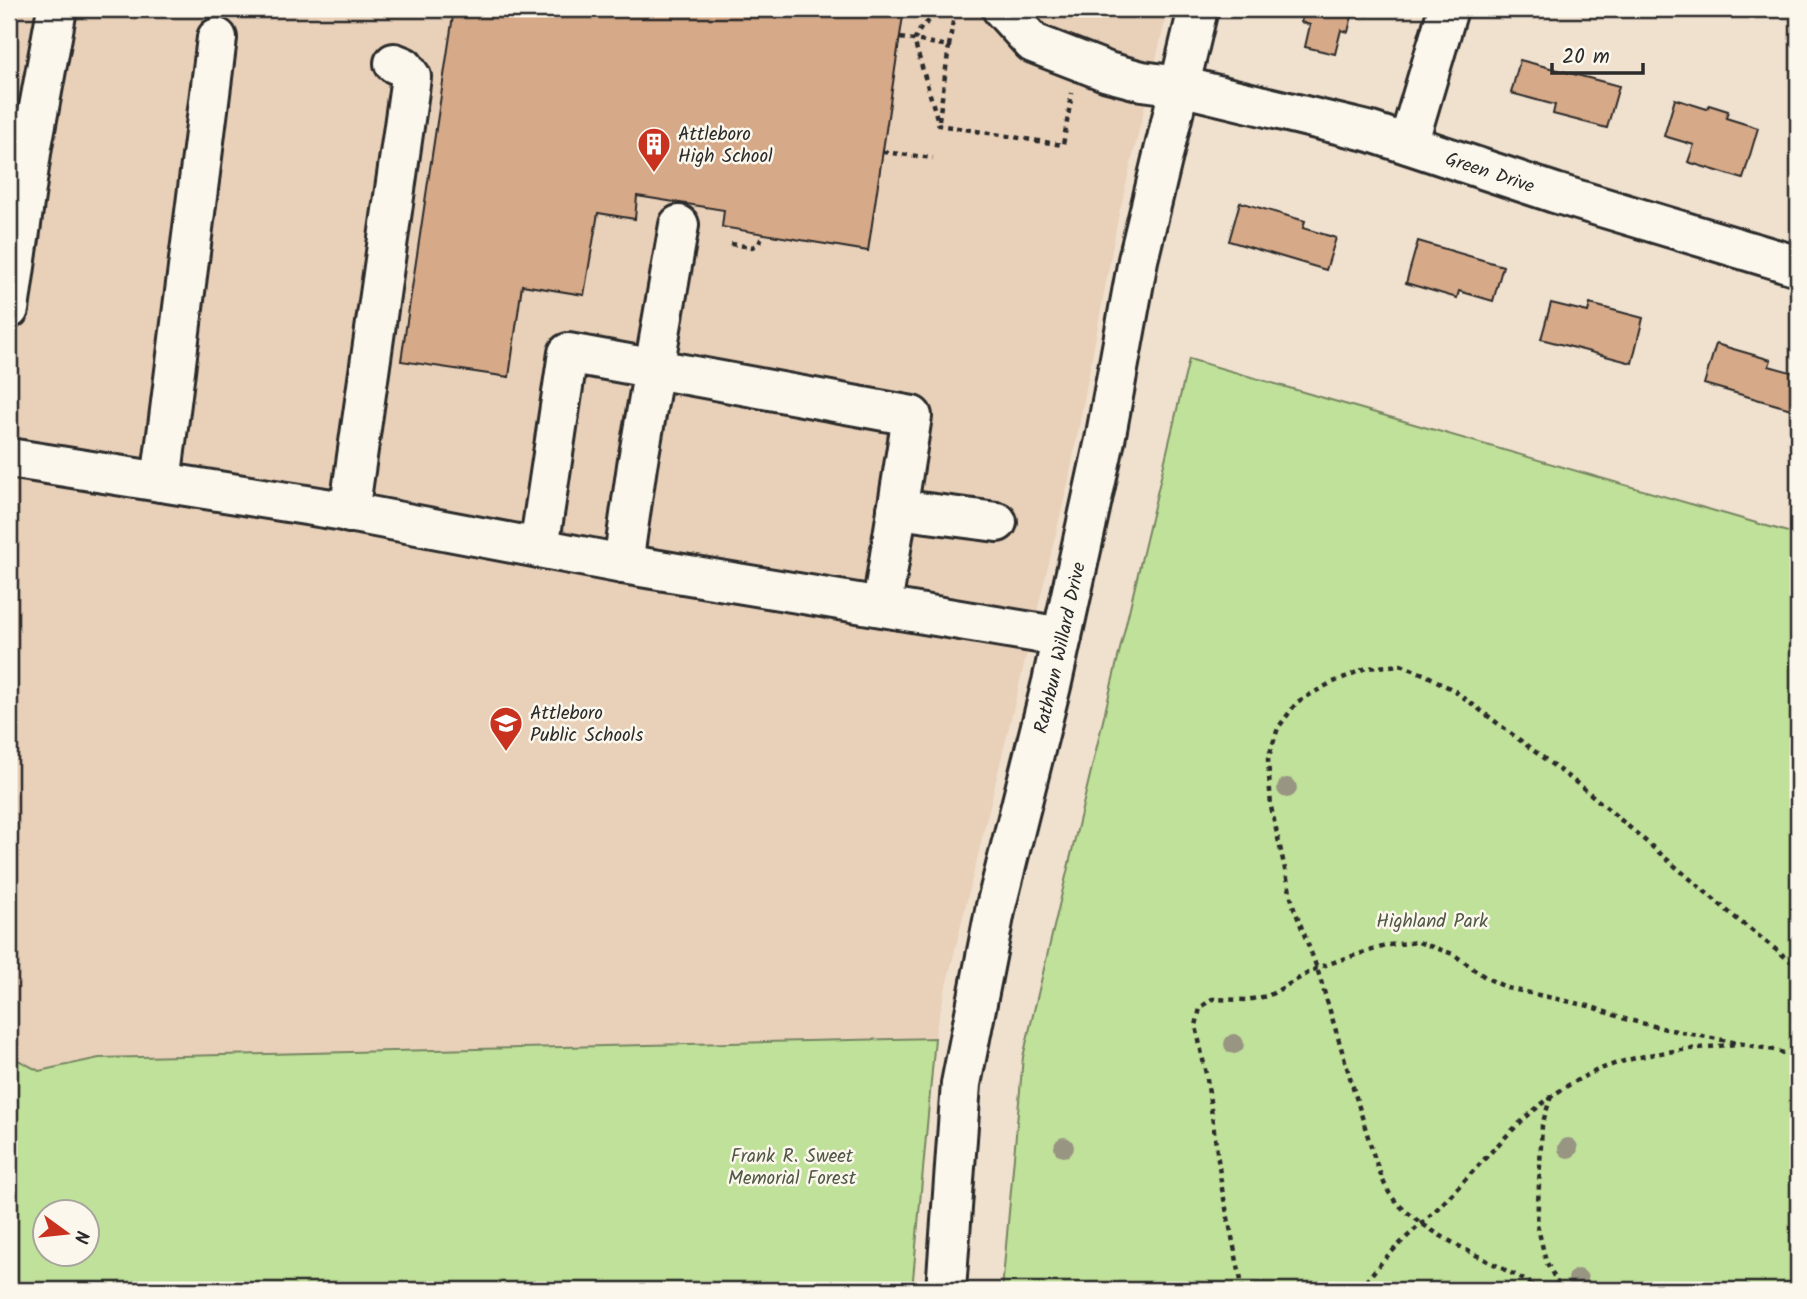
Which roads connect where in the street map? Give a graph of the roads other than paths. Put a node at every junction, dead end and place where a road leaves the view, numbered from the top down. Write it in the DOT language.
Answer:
graph roads {
  1 [pos="57,9"];
  2 [pos="1002,9"];
  3 [pos="1198,9"];
  4 [pos="1448,9"];
  5 [pos="217,38"];
  6 [pos="394,63"];
  7 [pos="1180,86"];
  8 [pos="1408,144"];
  9 [pos="679,225"];
  10 [pos="1798,266"];
  11 [pos="9,309"];
  12 [pos="654,369"];
  13 [pos="9,458"];
  14 [pos="161,482"];
  15 [pos="897,509"];
  16 [pos="349,513"];
  17 [pos="997,522"];
  18 [pos="539,548"];
  19 [pos="623,564"];
  20 [pos="882,606"];
  21 [pos="1062,637"];
  22 [pos="946,1290"];
  1 -- 11 [label="street"];
  2 -- 7 [label="street, Green Drive"];
  3 -- 7 [label="street, Rathbun Willard Drive"];
  4 -- 8 [label="street"];
  5 -- 14 [label="street"];
  6 -- 16 [label="street"];
  7 -- 8 [label="street, Green Drive"];
  7 -- 21 [label="street, Rathbun Willard Drive"];
  8 -- 10 [label="street, Green Drive"];
  9 -- 12 [label="street"];
  12 -- 15 [label="street"];
  12 -- 18 [label="street"];
  12 -- 19 [label="street"];
  13 -- 14 [label="street"];
  14 -- 16 [label="street"];
  15 -- 17 [label="street"];
  15 -- 20 [label="street"];
  16 -- 18 [label="street"];
  18 -- 19 [label="street"];
  19 -- 20 [label="street"];
  20 -- 21 [label="street"];
  21 -- 22 [label="street, Rathbun Willard Drive"];
}
